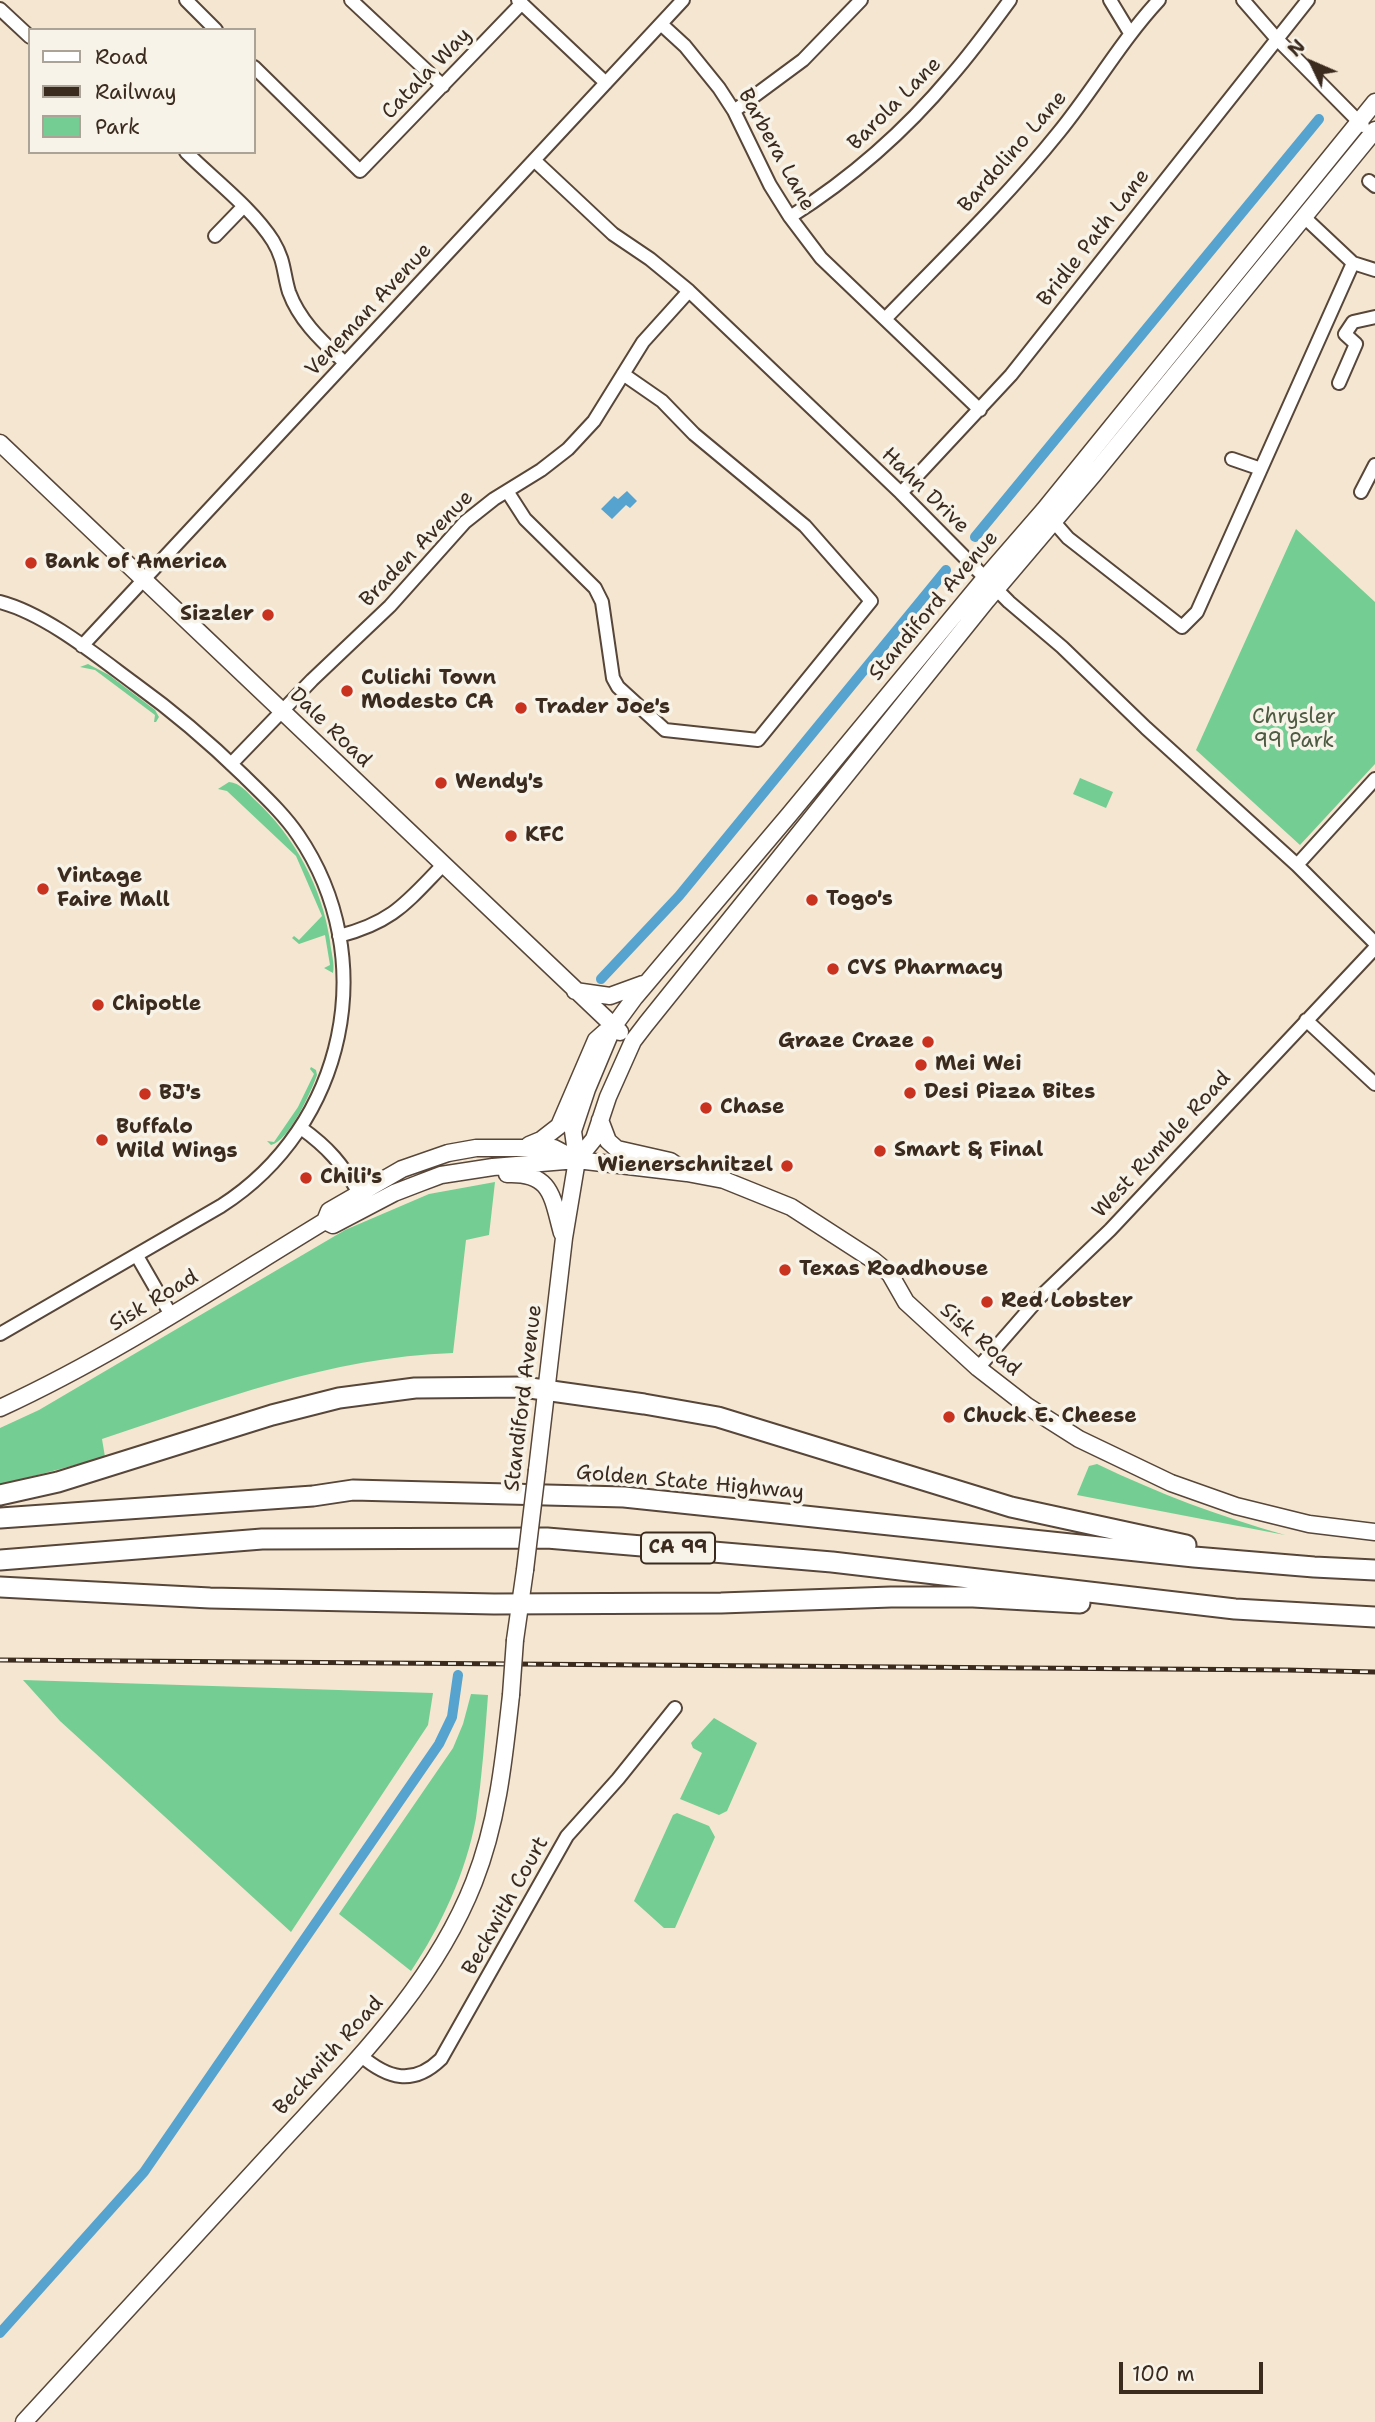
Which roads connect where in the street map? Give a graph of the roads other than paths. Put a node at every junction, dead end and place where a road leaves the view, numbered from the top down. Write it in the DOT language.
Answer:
graph roads {
  1 [pos="12,0"];
  2 [pos="186,0"];
  3 [pos="351,0"];
  4 [pos="683,0"];
  5 [pos="861,0"];
  6 [pos="1010,0"];
  7 [pos="1110,0"];
  8 [pos="1159,0"];
  9 [pos="1243,0"];
  10 [pos="1308,0"];
  11 [pos="519,2"];
  12 [pos="1,11"];
  13 [pos="661,24"];
  14 [pos="214,28"];
  15 [pos="1130,33"];
  16 [pos="28,35"];
  17 [pos="1277,40"];
  18 [pos="256,69"];
  19 [pos="606,83"];
  20 [pos="443,86"];
  21 [pos="1375,102"];
  22 [pos="734,111"];
  23 [pos="1370,131"];
  24 [pos="188,154"];
  25 [pos="534,160"];
  26 [pos="243,207"];
  27 [pos="1303,216"];
  28 [pos="790,217"];
  29 [pos="215,236"];
  30 [pos="1353,263"];
  31 [pos="1375,270"];
  32 [pos="689,291"];
  33 [pos="1375,317"];
  34 [pos="885,319"];
  35 [pos="345,363"];
  36 [pos="623,374"];
  37 [pos="1339,383"];
  38 [pos="980,410"];
  39 [pos="0,443"];
  40 [pos="1232,459"];
  41 [pos="1375,465"];
  42 [pos="1261,469"];
  43 [pos="507,491"];
  44 [pos="1361,492"];
  45 [pos="901,493"];
  46 [pos="1054,523"];
  47 [pos="144,580"];
  48 [pos="990,583"];
  49 [pos="0,602"];
  50 [pos="82,646"];
  51 [pos="281,710"];
  52 [pos="231,764"];
  53 [pos="1375,779"];
  54 [pos="443,865"];
  55 [pos="1297,866"];
  56 [pos="339,936"];
  57 [pos="1375,943"];
  58 [pos="1375,948"];
  59 [pos="649,981"];
  60 [pos="575,991"];
  61 [pos="1306,1020"];
  62 [pos="613,1027"];
  63 [pos="633,1041"];
  64 [pos="1375,1084"];
  65 [pos="600,1120"];
  66 [pos="301,1128"];
  67 [pos="519,1148"];
  68 [pos="577,1160"];
  69 [pos="687,1172"];
  70 [pos="359,1193"];
  71 [pos="394,1193"];
  72 [pos="325,1221"];
  73 [pos="564,1238"];
  74 [pos="137,1256"];
  75 [pos="172,1315"];
  76 [pos="0,1334"];
  77 [pos="978,1368"];
  78 [pos="547,1391"];
  79 [pos="0,1408"];
  80 [pos="0,1494"];
  81 [pos="0,1518"];
  82 [pos="1375,1532"];
  83 [pos="0,1560"];
  84 [pos="1314,1567"];
  85 [pos="1375,1570"];
  86 [pos="0,1587"];
  87 [pos="520,1604"];
  88 [pos="1354,1617"];
  89 [pos="1375,1617"];
  90 [pos="515,1640"];
  91 [pos="675,1708"];
  92 [pos="360,2055"];
  93 [pos="24,2422"];
  1 -- 12 [label="street"];
  2 -- 14 [label="street"];
  3 -- 20 [label="street"];
  4 -- 13 [label="street, Veneman Avenue"];
  5 -- 22 [label="street"];
  6 -- 28 [label="street, Barola Lane"];
  7 -- 15 [label="street"];
  8 -- 15 [label="street, Bardolino Lane"];
  9 -- 17 [label="street"];
  10 -- 17 [label="street, Bridle Path Lane"];
  11 -- 19 [label="street"];
  11 -- 20 [label="street, Catala Way"];
  12 -- 16 [label="street"];
  13 -- 19 [label="street, Veneman Avenue"];
  13 -- 22 [label="street, Barbera Lane"];
  15 -- 34 [label="street, Bardolino Lane"];
  17 -- 23 [label="street"];
  17 -- 38 [label="street, Bridle Path Lane"];
  18 -- 20 [label="street, Catala Way"];
  19 -- 25 [label="street, Veneman Avenue"];
  21 -- 23 [label="main road, Standiford Avenue"];
  22 -- 28 [label="street, Barbera Lane"];
  23 -- 27 [label="main road, Standiford Avenue"];
  23 -- 48 [label="main road, Standiford Avenue"];
  24 -- 26 [label="street"];
  25 -- 32 [label="street, Hahn Drive"];
  25 -- 35 [label="street, Veneman Avenue"];
  26 -- 29 [label="street"];
  26 -- 35 [label="street"];
  27 -- 30 [label="street"];
  27 -- 46 [label="main road, Standiford Avenue"];
  28 -- 34 [label="street, Barbera Lane"];
  30 -- 31 [label="street"];
  30 -- 42 [label="street"];
  32 -- 36 [label="street, Braden Avenue"];
  32 -- 45 [label="street, Hahn Drive"];
  33 -- 37 [label="street"];
  34 -- 38 [label="street, Barbera Lane"];
  35 -- 47 [label="street, Veneman Avenue"];
  36 -- 43 [label="street, Braden Avenue"];
  36 -- 43 [label="street"];
  38 -- 45 [label="street, Bridle Path Lane"];
  39 -- 47 [label="main road, Dale Road"];
  40 -- 42 [label="street"];
  41 -- 44 [label="street"];
  42 -- 46 [label="street"];
  43 -- 51 [label="street, Braden Avenue"];
  45 -- 48 [label="street, Hahn Drive"];
  46 -- 48 [label="main road, Standiford Avenue"];
  47 -- 50 [label="street, Veneman Avenue"];
  47 -- 51 [label="main road, Dale Road"];
  48 -- 55 [label="street, Hahn Drive"];
  48 -- 59 [label="main road, Standiford Avenue"];
  48 -- 63 [label="main road, Standiford Avenue"];
  49 -- 50 [label="street"];
  50 -- 52 [label="street"];
  51 -- 52 [label="street, Braden Avenue"];
  51 -- 54 [label="main road, Dale Road"];
  52 -- 56 [label="street"];
  53 -- 55 [label="street"];
  54 -- 56 [label="street"];
  54 -- 60 [label="main road, Dale Road"];
  55 -- 57 [label="street, Hahn Drive"];
  56 -- 66 [label="street"];
  58 -- 61 [label="street, West Rumble Road"];
  59 -- 60 [label="main road"];
  59 -- 62 [label="main road, Standiford Avenue"];
  60 -- 62 [label="main road, Dale Road"];
  61 -- 64 [label="street"];
  61 -- 77 [label="street, West Rumble Road"];
  62 -- 63 [label="main road, Dale Road"];
  62 -- 67 [label="main road"];
  62 -- 68 [label="main road, Standiford Avenue"];
  63 -- 65 [label="main road, Standiford Avenue"];
  65 -- 68 [label="main road, Standiford Avenue"];
  65 -- 69 [label="main road"];
  66 -- 70 [label="street"];
  66 -- 74 [label="street"];
  67 -- 68 [label="main road, Sisk Road"];
  67 -- 70 [label="main road, Sisk Road"];
  68 -- 69 [label="main road, Sisk Road"];
  68 -- 71 [label="main road, Sisk Road"];
  68 -- 73 [label="main road, Standiford Avenue"];
  69 -- 77 [label="main road, Sisk Road"];
  70 -- 72 [label="main road, Sisk Road"];
  71 -- 72 [label="main road, Sisk Road"];
  71 -- 73 [label="main road"];
  72 -- 75 [label="main road, Sisk Road"];
  73 -- 78 [label="main road, Standiford Avenue"];
  74 -- 75 [label="street"];
  74 -- 76 [label="street"];
  75 -- 79 [label="main road, Sisk Road"];
  77 -- 82 [label="main road, Sisk Road"];
  78 -- 80 [label="highway"];
  78 -- 84 [label="highway"];
  78 -- 87 [label="main road, Standiford Avenue, bridge"];
  81 -- 84 [label="highway, Golden State Highway / CA 99"];
  83 -- 88 [label="highway, CA 99"];
  84 -- 85 [label="highway, Golden State Highway / CA 99"];
  86 -- 87 [label="highway"];
  87 -- 88 [label="highway"];
  87 -- 90 [label="main road, Standiford Avenue"];
  88 -- 89 [label="highway, CA 99"];
  90 -- 92 [label="main road, Beckwith Road, bridge"];
  91 -- 92 [label="street, Beckwith Court"];
  92 -- 93 [label="main road, Beckwith Road"];
}
